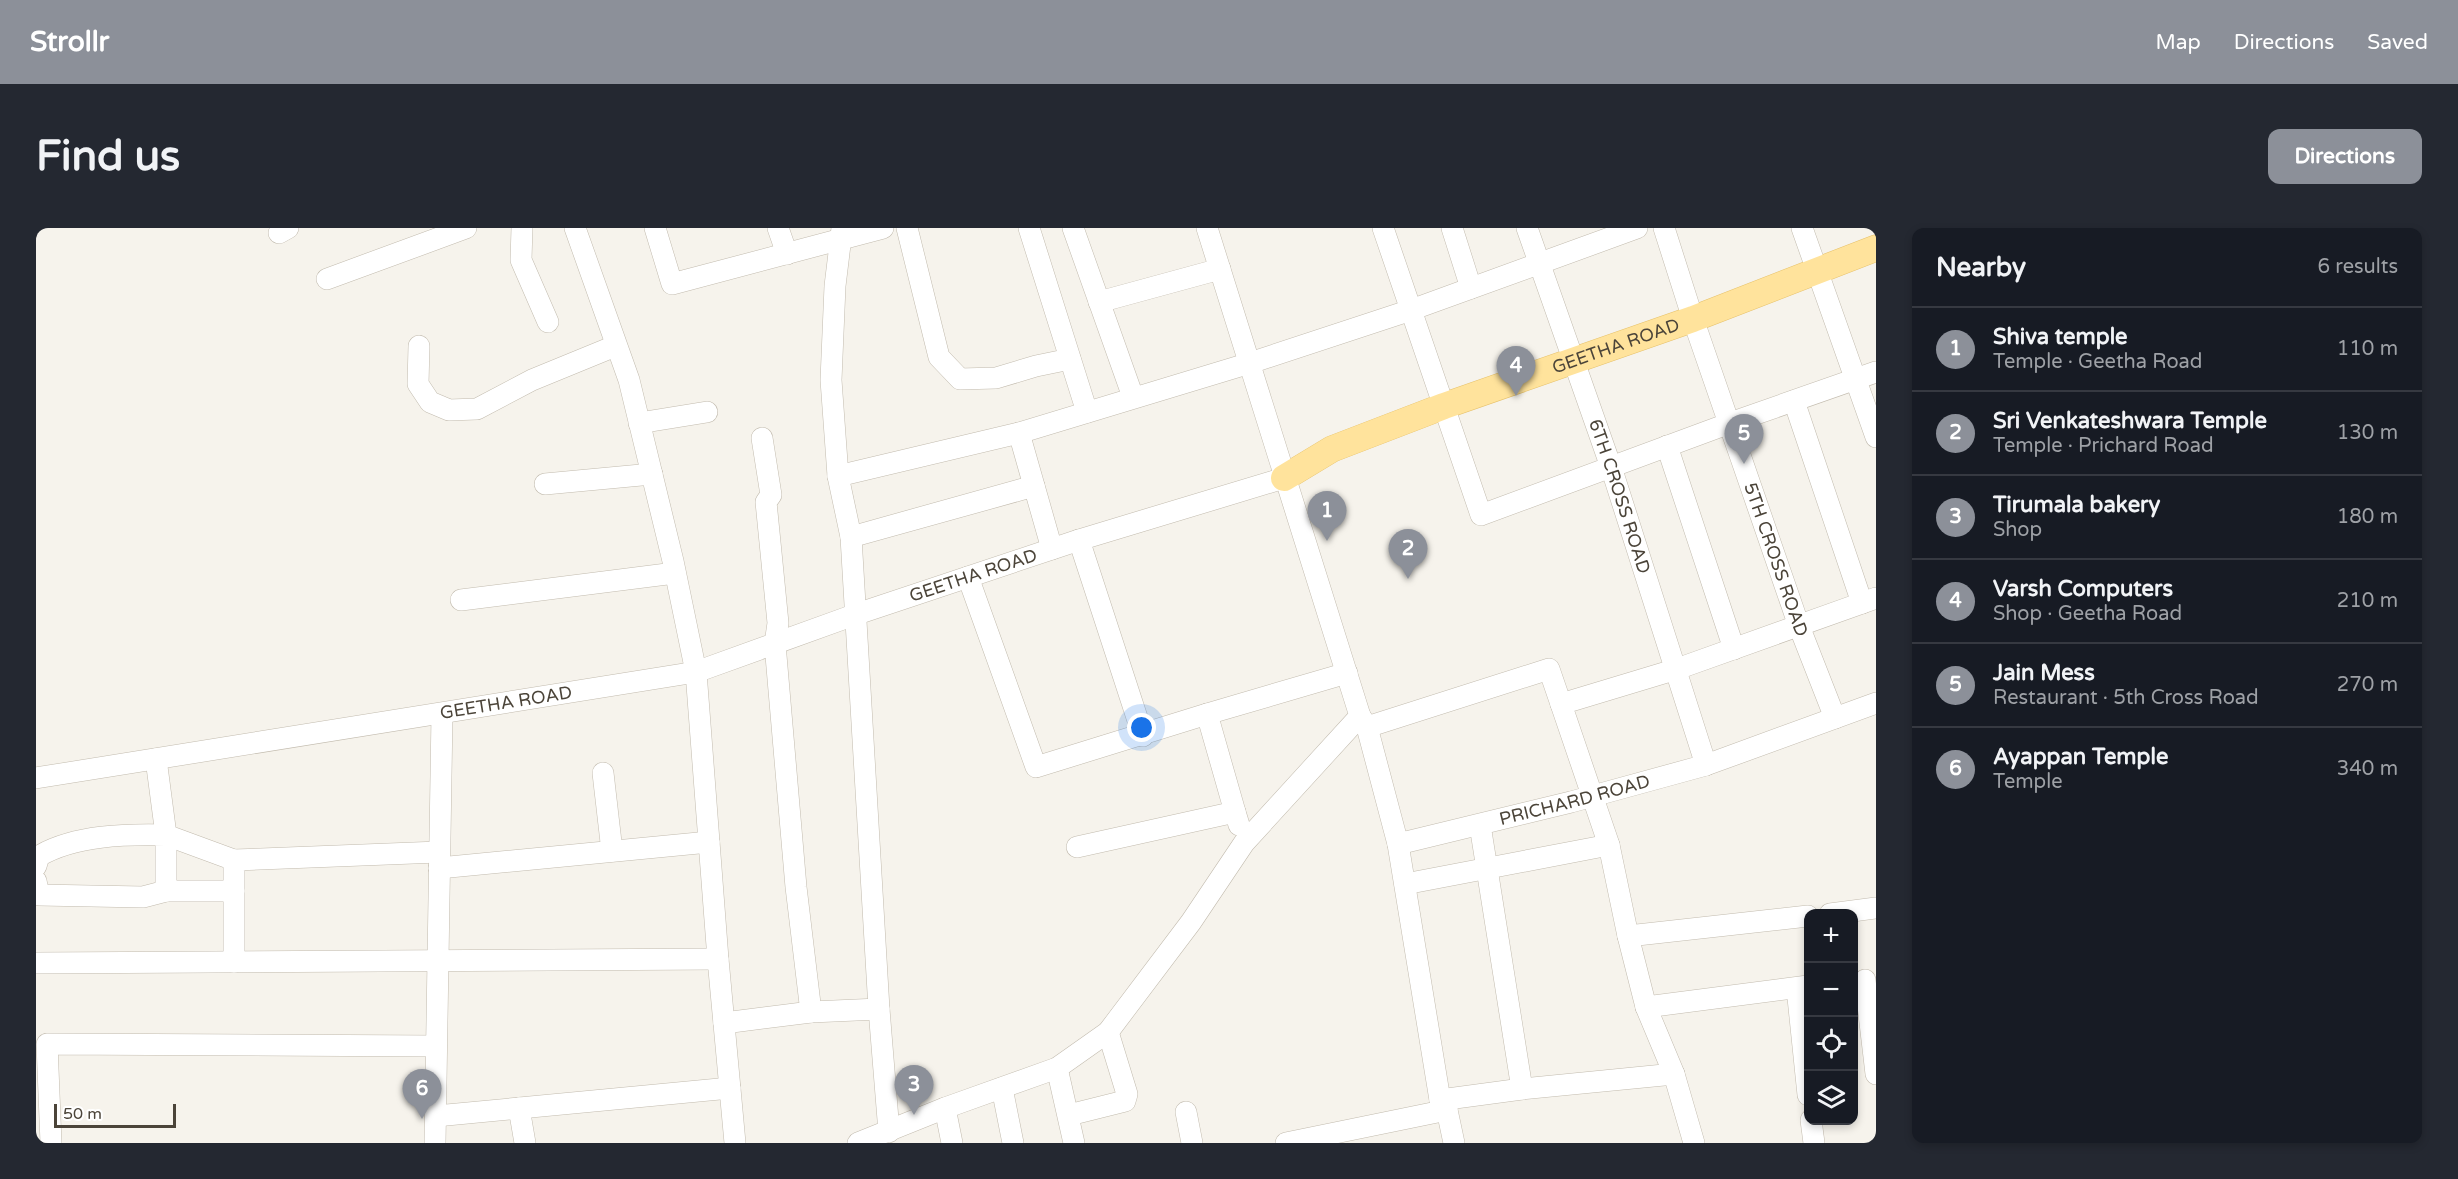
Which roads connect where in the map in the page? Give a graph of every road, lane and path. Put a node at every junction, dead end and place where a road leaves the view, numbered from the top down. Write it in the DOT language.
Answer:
graph roads {
  1 [pos="466,228"];
  2 [pos="522,228"];
  3 [pos="575,228"];
  4 [pos="655,228"];
  5 [pos="778,228"];
  6 [pos="883,228"];
  7 [pos="907,228"];
  8 [pos="1029,228"];
  9 [pos="1073,228"];
  10 [pos="1208,228"];
  11 [pos="1383,228"];
  12 [pos="1452,228"];
  13 [pos="1527,228"];
  14 [pos="1637,228"];
  15 [pos="1664,228"];
  16 [pos="1802,228"];
  17 [pos="840,234"];
  18 [pos="1602,234"];
  19 [pos="1876,248"];
  20 [pos="787,254"];
  21 [pos="1539,264"];
  22 [pos="1220,269"];
  23 [pos="1817,269"];
  24 [pos="327,279"];
  25 [pos="1471,288"];
  26 [pos="1099,302"];
  27 [pos="1411,310"];
  28 [pos="1693,319"];
  29 [pos="548,322"];
  30 [pos="419,346"];
  31 [pos="615,346"];
  32 [pos="1070,359"];
  33 [pos="1574,360"];
  34 [pos="1250,363"];
  35 [pos="1876,372"];
  36 [pos="1856,380"];
  37 [pos="1133,397"];
  38 [pos="1794,401"];
  39 [pos="1444,406"];
  40 [pos="707,412"];
  41 [pos="1087,412"];
  42 [pos="639,423"];
  43 [pos="1730,423"];
  44 [pos="1019,433"];
  45 [pos="1876,437"];
  46 [pos="762,438"];
  47 [pos="1667,446"];
  48 [pos="1611,467"];
  49 [pos="652,474"];
  50 [pos="838,476"];
  51 [pos="1284,478"];
  52 [pos="545,484"];
  53 [pos="1034,486"];
  54 [pos="851,537"];
  55 [pos="1079,540"];
  56 [pos="1052,549"];
  57 [pos="675,573"];
  58 [pos="968,577"];
  59 [pos="461,600"];
  60 [pos="1869,600"];
  61 [pos="854,615"];
  62 [pos="1799,626"];
  63 [pos="775,644"];
  64 [pos="1734,649"];
  65 [pos="1677,669"];
  66 [pos="696,672"];
  67 [pos="1347,673"];
  68 [pos="1876,703"];
  69 [pos="1561,704"];
  70 [pos="1207,714"];
  71 [pos="442,715"];
  72 [pos="1835,718"];
  73 [pos="1363,722"];
  74 [pos="1143,736"];
  75 [pos="156,759"];
  76 [pos="1706,765"];
  77 [pos="603,773"];
  78 [pos="36,778"];
  79 [pos="1593,796"];
  80 [pos="1235,812"];
  81 [pos="1480,825"];
  82 [pos="166,835"];
  83 [pos="709,842"];
  84 [pos="1244,843"];
  85 [pos="1398,844"];
  86 [pos="1609,845"];
  87 [pos="1077,847"];
  88 [pos="612,851"];
  89 [pos="234,860"];
  90 [pos="439,860"];
  91 [pos="36,866"];
  92 [pos="1487,868"];
  93 [pos="36,881"];
  94 [pos="1405,884"];
  95 [pos="166,891"];
  96 [pos="234,891"];
  97 [pos="1876,908"];
  98 [pos="1858,910"];
  99 [pos="1804,917"];
  100 [pos="1628,936"];
  101 [pos="717,959"];
  102 [pos="437,962"];
  103 [pos="36,963"];
  104 [pos="234,963"];
  105 [pos="1865,980"];
  106 [pos="1803,987"];
  107 [pos="1646,1007"];
  108 [pos="879,1009"];
  109 [pos="811,1012"];
  110 [pos="724,1023"];
  111 [pos="1108,1032"];
  112 [pos="436,1046"];
  113 [pos="42,1063"];
  114 [pos="1057,1068"];
  115 [pos="1808,1071"];
  116 [pos="1674,1074"];
  117 [pos="1876,1074"];
  118 [pos="730,1088"];
  119 [pos="1002,1088"];
  120 [pos="1522,1089"];
  121 [pos="1444,1105"];
  122 [pos="519,1108"];
  123 [pos="945,1108"];
  124 [pos="1186,1112"];
  125 [pos="1069,1115"];
  126 [pos="436,1116"];
  127 [pos="1812,1125"];
  128 [pos="903,1133"];
  129 [pos="1385,1133"];
  130 [pos="1310,1141"];
  131 [pos="51,1143"];
  132 [pos="435,1143"];
  133 [pos="525,1143"];
  134 [pos="735,1143"];
  135 [pos="858,1143"];
  136 [pos="952,1143"];
  137 [pos="1013,1143"];
  138 [pos="1074,1143"];
  139 [pos="1192,1143"];
  140 [pos="1286,1143"];
  141 [pos="1454,1143"];
  142 [pos="1694,1143"];
  143 [pos="1814,1143"];
  1 -- 24 [label="street"];
  2 -- 29 [label="street"];
  3 -- 31 [label="street"];
  4 -- 20 [label="street"];
  5 -- 20 [label="street"];
  6 -- 17 [label="street"];
  7 -- 32 [label="street"];
  8 -- 32 [label="street"];
  9 -- 26 [label="street"];
  10 -- 22 [label="street"];
  11 -- 27 [label="street"];
  12 -- 25 [label="street"];
  13 -- 21 [label="street, 6TH CROSS ROAD"];
  14 -- 18 [label="street"];
  15 -- 28 [label="street, 5TH CROSS ROAD"];
  16 -- 23 [label="street"];
  17 -- 20 [label="street"];
  17 -- 50 [label="street"];
  18 -- 21 [label="street"];
  19 -- 23 [label="main road, GEETHA ROAD"];
  21 -- 25 [label="street"];
  21 -- 33 [label="street, 6TH CROSS ROAD"];
  22 -- 26 [label="street"];
  22 -- 34 [label="street"];
  23 -- 28 [label="main road, GEETHA ROAD"];
  23 -- 36 [label="street"];
  25 -- 27 [label="street"];
  26 -- 37 [label="street"];
  27 -- 34 [label="street"];
  27 -- 39 [label="street"];
  28 -- 33 [label="main road, GEETHA ROAD"];
  28 -- 43 [label="street, 5TH CROSS ROAD"];
  30 -- 31 [label="street"];
  31 -- 42 [label="street"];
  32 -- 41 [label="street"];
  33 -- 39 [label="main road, GEETHA ROAD"];
  33 -- 48 [label="street, 6TH CROSS ROAD"];
  34 -- 37 [label="street"];
  34 -- 51 [label="street"];
  35 -- 36 [label="street"];
  36 -- 38 [label="street"];
  36 -- 45 [label="street"];
  37 -- 41 [label="street"];
  38 -- 43 [label="street"];
  38 -- 60 [label="street"];
  39 -- 48 [label="street"];
  39 -- 51 [label="main road, GEETHA ROAD"];
  40 -- 42 [label="street"];
  41 -- 44 [label="street"];
  42 -- 49 [label="street"];
  43 -- 47 [label="street"];
  43 -- 62 [label="street, 5TH CROSS ROAD"];
  44 -- 50 [label="street"];
  44 -- 53 [label="street"];
  46 -- 63 [label="street"];
  47 -- 48 [label="street"];
  47 -- 64 [label="street"];
  48 -- 65 [label="street, 6TH CROSS ROAD"];
  49 -- 52 [label="street"];
  49 -- 57 [label="street"];
  50 -- 54 [label="street"];
  51 -- 55 [label="street, GEETHA ROAD"];
  51 -- 67 [label="street"];
  53 -- 54 [label="street"];
  53 -- 56 [label="street"];
  54 -- 61 [label="street"];
  55 -- 56 [label="street, GEETHA ROAD"];
  55 -- 74 [label="street"];
  56 -- 58 [label="street, GEETHA ROAD"];
  57 -- 59 [label="street"];
  57 -- 66 [label="street"];
  58 -- 61 [label="street, GEETHA ROAD"];
  58 -- 74 [label="street"];
  60 -- 62 [label="street"];
  61 -- 63 [label="street, GEETHA ROAD"];
  61 -- 108 [label="street"];
  62 -- 64 [label="street"];
  62 -- 72 [label="street, 5TH CROSS ROAD"];
  63 -- 66 [label="street, GEETHA ROAD"];
  63 -- 109 [label="street"];
  64 -- 65 [label="street"];
  65 -- 69 [label="street"];
  65 -- 76 [label="street, 6TH CROSS ROAD"];
  66 -- 71 [label="street, GEETHA ROAD"];
  66 -- 83 [label="street"];
  67 -- 70 [label="street"];
  67 -- 73 [label="street"];
  68 -- 72 [label="street, PRICHARD ROAD"];
  69 -- 73 [label="street"];
  69 -- 79 [label="street"];
  70 -- 74 [label="street"];
  70 -- 80 [label="street"];
  71 -- 75 [label="street, GEETHA ROAD"];
  71 -- 90 [label="street"];
  72 -- 76 [label="street, PRICHARD ROAD"];
  73 -- 84 [label="street"];
  73 -- 85 [label="street"];
  75 -- 78 [label="street, GEETHA ROAD"];
  75 -- 82 [label="street"];
  76 -- 79 [label="street, PRICHARD ROAD"];
  77 -- 88 [label="street"];
  79 -- 81 [label="street, PRICHARD ROAD"];
  79 -- 86 [label="street"];
  80 -- 84 [label="street"];
  80 -- 87 [label="street"];
  81 -- 85 [label="street, PRICHARD ROAD"];
  81 -- 92 [label="street"];
  82 -- 89 [label="street"];
  82 -- 91 [label="street"];
  82 -- 95 [label="street"];
  83 -- 88 [label="street"];
  83 -- 101 [label="street"];
  84 -- 111 [label="street"];
  85 -- 94 [label="street"];
  86 -- 92 [label="street"];
  86 -- 100 [label="street"];
  88 -- 90 [label="street"];
  89 -- 90 [label="street"];
  89 -- 96 [label="street"];
  90 -- 102 [label="street"];
  92 -- 94 [label="street"];
  92 -- 120 [label="street"];
  93 -- 95 [label="street"];
  94 -- 121 [label="street"];
  95 -- 96 [label="street"];
  96 -- 104 [label="street"];
  97 -- 98 [label="street"];
  99 -- 100 [label="street"];
  100 -- 107 [label="street"];
  101 -- 102 [label="street"];
  101 -- 110 [label="street"];
  102 -- 104 [label="street"];
  102 -- 112 [label="street"];
  103 -- 104 [label="street"];
  105 -- 117 [label="street"];
  106 -- 107 [label="street"];
  106 -- 115 [label="street"];
  107 -- 116 [label="street"];
  108 -- 109 [label="street"];
  108 -- 128 [label="street"];
  109 -- 110 [label="street"];
  110 -- 118 [label="street"];
  111 -- 114 [label="street"];
  111 -- 125 [label="street"];
  112 -- 113 [label="street"];
  112 -- 126 [label="street"];
  113 -- 131 [label="street"];
  114 -- 119 [label="street"];
  114 -- 125 [label="street"];
  116 -- 120 [label="street"];
  116 -- 142 [label="street"];
  118 -- 122 [label="street"];
  118 -- 134 [label="street"];
  119 -- 123 [label="street"];
  119 -- 137 [label="street"];
  120 -- 121 [label="street"];
  121 -- 129 [label="street"];
  121 -- 141 [label="street"];
  122 -- 126 [label="street"];
  122 -- 133 [label="street"];
  123 -- 128 [label="street"];
  123 -- 136 [label="street"];
  124 -- 139 [label="street"];
  125 -- 138 [label="street"];
  126 -- 132 [label="street"];
  127 -- 143 [label="street"];
  128 -- 135 [label="street"];
  129 -- 130 [label="street"];
  130 -- 140 [label="street"];
}
